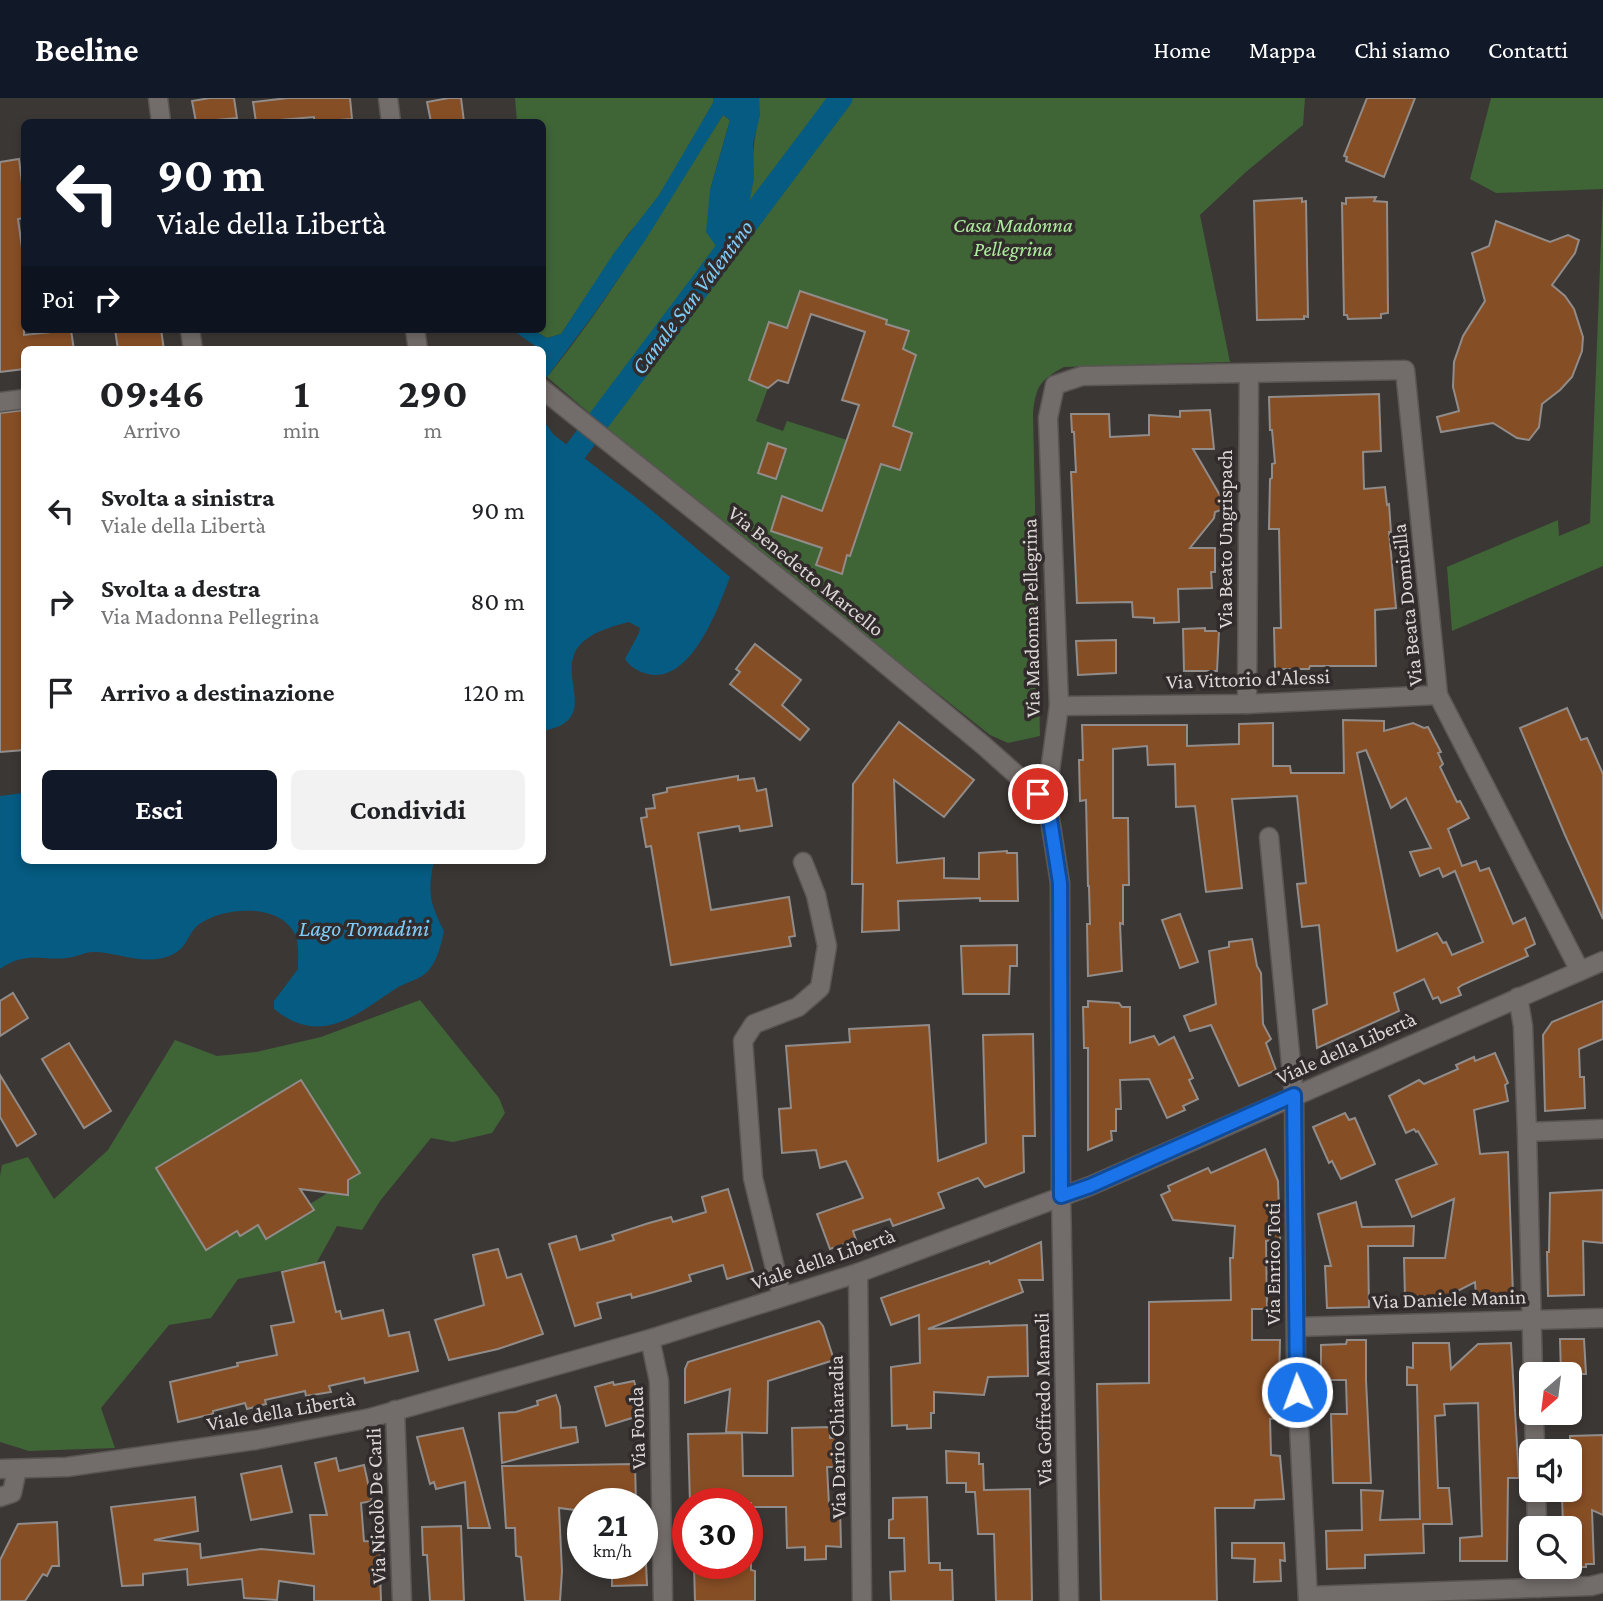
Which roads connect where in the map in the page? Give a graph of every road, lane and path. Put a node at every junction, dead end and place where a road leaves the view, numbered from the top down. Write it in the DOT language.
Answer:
graph roads {
  1 [pos="158,98"];
  2 [pos="388,98"];
  3 [pos="161,119"];
  4 [pos="391,119"];
  5 [pos="1405,370"];
  6 [pos="1249,374"];
  7 [pos="546,392"];
  8 [pos="21,399"];
  9 [pos="0,402"];
  10 [pos="1438,695"];
  11 [pos="1247,704"];
  12 [pos="1059,706"];
  13 [pos="1038,794"];
  14 [pos="1269,837"];
  15 [pos="803,862"];
  16 [pos="1603,961"];
  17 [pos="1580,971"];
  18 [pos="1518,997"];
  19 [pos="1294,1095"];
  20 [pos="1603,1129"];
  21 [pos="1527,1132"];
  22 [pos="1061,1196"];
  23 [pos="858,1273"];
  24 [pos="782,1297"];
  25 [pos="1603,1318"];
  26 [pos="1532,1319"];
  27 [pos="1296,1327"];
  28 [pos="650,1339"];
  29 [pos="1533,1362"];
  30 [pos="396,1410"];
  31 [pos="5,1469"];
  32 [pos="0,1497"];
  33 [pos="1538,1579"];
  34 [pos="1603,1583"];
  35 [pos="1538,1588"];
  36 [pos="1308,1599"];
  37 [pos="401,1601"];
  38 [pos="663,1601"];
  39 [pos="862,1601"];
  40 [pos="1069,1601"];
  1 -- 3 [label="street"];
  2 -- 4 [label="street"];
  5 -- 6 [label="street, Via Madonna Pellegrina"];
  5 -- 10 [label="street, Via Beata Domicilla"];
  6 -- 11 [label="street, Via Beato Ungrispach"];
  6 -- 12 [label="street, Via Madonna Pellegrina"];
  7 -- 13 [label="street, Via Benedetto Marcello"];
  8 -- 9 [label="street"];
  10 -- 11 [label="street, Via Vittorio d'Alessi"];
  10 -- 17 [label="street, Via Beata Domicilla"];
  11 -- 12 [label="street, Via Vittorio d'Alessi"];
  12 -- 13 [label="street, Via Madonna Pellegrina"];
  13 -- 22 [label="street"];
  14 -- 19 [label="street, Via Enrico Toti"];
  15 -- 24 [label="street"];
  16 -- 17 [label="street, Viale della Libertà"];
  17 -- 18 [label="street, Viale della Libertà"];
  18 -- 19 [label="street, Viale della Libertà"];
  18 -- 21 [label="street"];
  19 -- 22 [label="street, Viale della Libertà"];
  19 -- 27 [label="street, Via Enrico Toti"];
  20 -- 21 [label="street"];
  21 -- 26 [label="street"];
  22 -- 23 [label="street, Viale della Libertà"];
  22 -- 40 [label="street, Via Goffredo Mameli"];
  23 -- 24 [label="street, Viale della Libertà"];
  23 -- 39 [label="street, Via Dario Chiaradia"];
  24 -- 28 [label="street, Viale della Libertà"];
  25 -- 26 [label="street, Via Daniele Manin"];
  26 -- 27 [label="street, Via Daniele Manin"];
  26 -- 29 [label="street"];
  27 -- 36 [label="street, Via Enrico Toti"];
  28 -- 30 [label="street, Viale della Libertà"];
  28 -- 38 [label="street, Via Fonda"];
  30 -- 31 [label="street, Viale della Libertà"];
  30 -- 37 [label="street, Via Nicolò De Carli"];
  31 -- 32 [label="street, Viale della Libertà"];
  33 -- 35 [label="street"];
  34 -- 35 [label="street"];
  35 -- 36 [label="street"];
}
